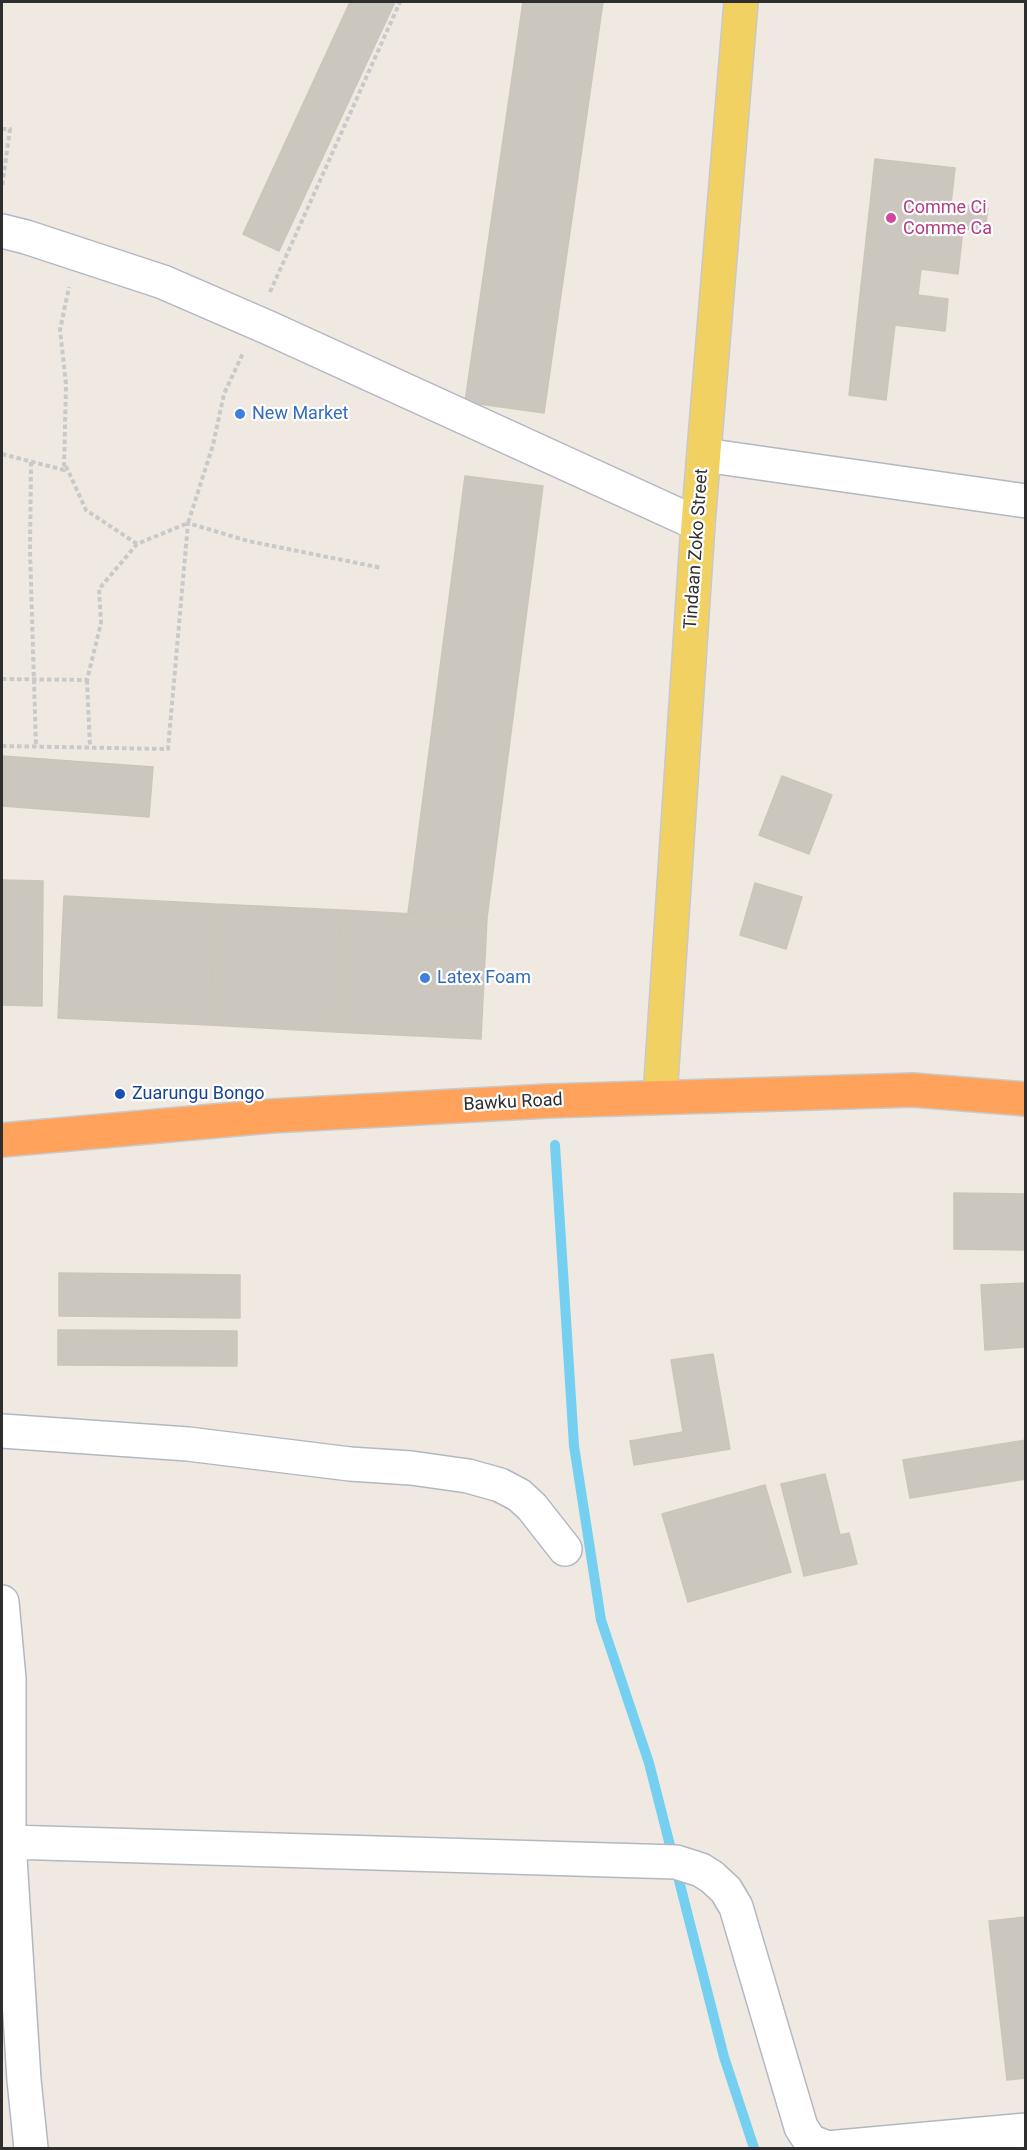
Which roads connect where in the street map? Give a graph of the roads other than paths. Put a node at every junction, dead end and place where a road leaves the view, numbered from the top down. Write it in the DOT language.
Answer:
graph roads {
  1 [pos="741,2"];
  2 [pos="2,231"];
  3 [pos="704,455"];
  4 [pos="1026,501"];
  5 [pos="698,524"];
  6 [pos="660,1097"];
  7 [pos="1026,1099"];
  8 [pos="2,1140"];
  9 [pos="2,1431"];
  10 [pos="565,1549"];
  11 [pos="2,1602"];
  12 [pos="9,1842"];
  13 [pos="13,2084"];
  14 [pos="1026,2130"];
  15 [pos="31,2148"];
  1 -- 3 [label="main road, Tindaan Zoko Street"];
  2 -- 5 [label="street"];
  3 -- 4 [label="street"];
  3 -- 5 [label="main road, Tindaan Zoko Street"];
  5 -- 6 [label="main road, Tindaan Zoko Street"];
  6 -- 7 [label="highway, Bawku Road"];
  6 -- 8 [label="highway, Bawku Road"];
  9 -- 10 [label="street"];
  11 -- 12 [label="street"];
  12 -- 13 [label="street"];
  12 -- 14 [label="street"];
  13 -- 15 [label="street"];
}
